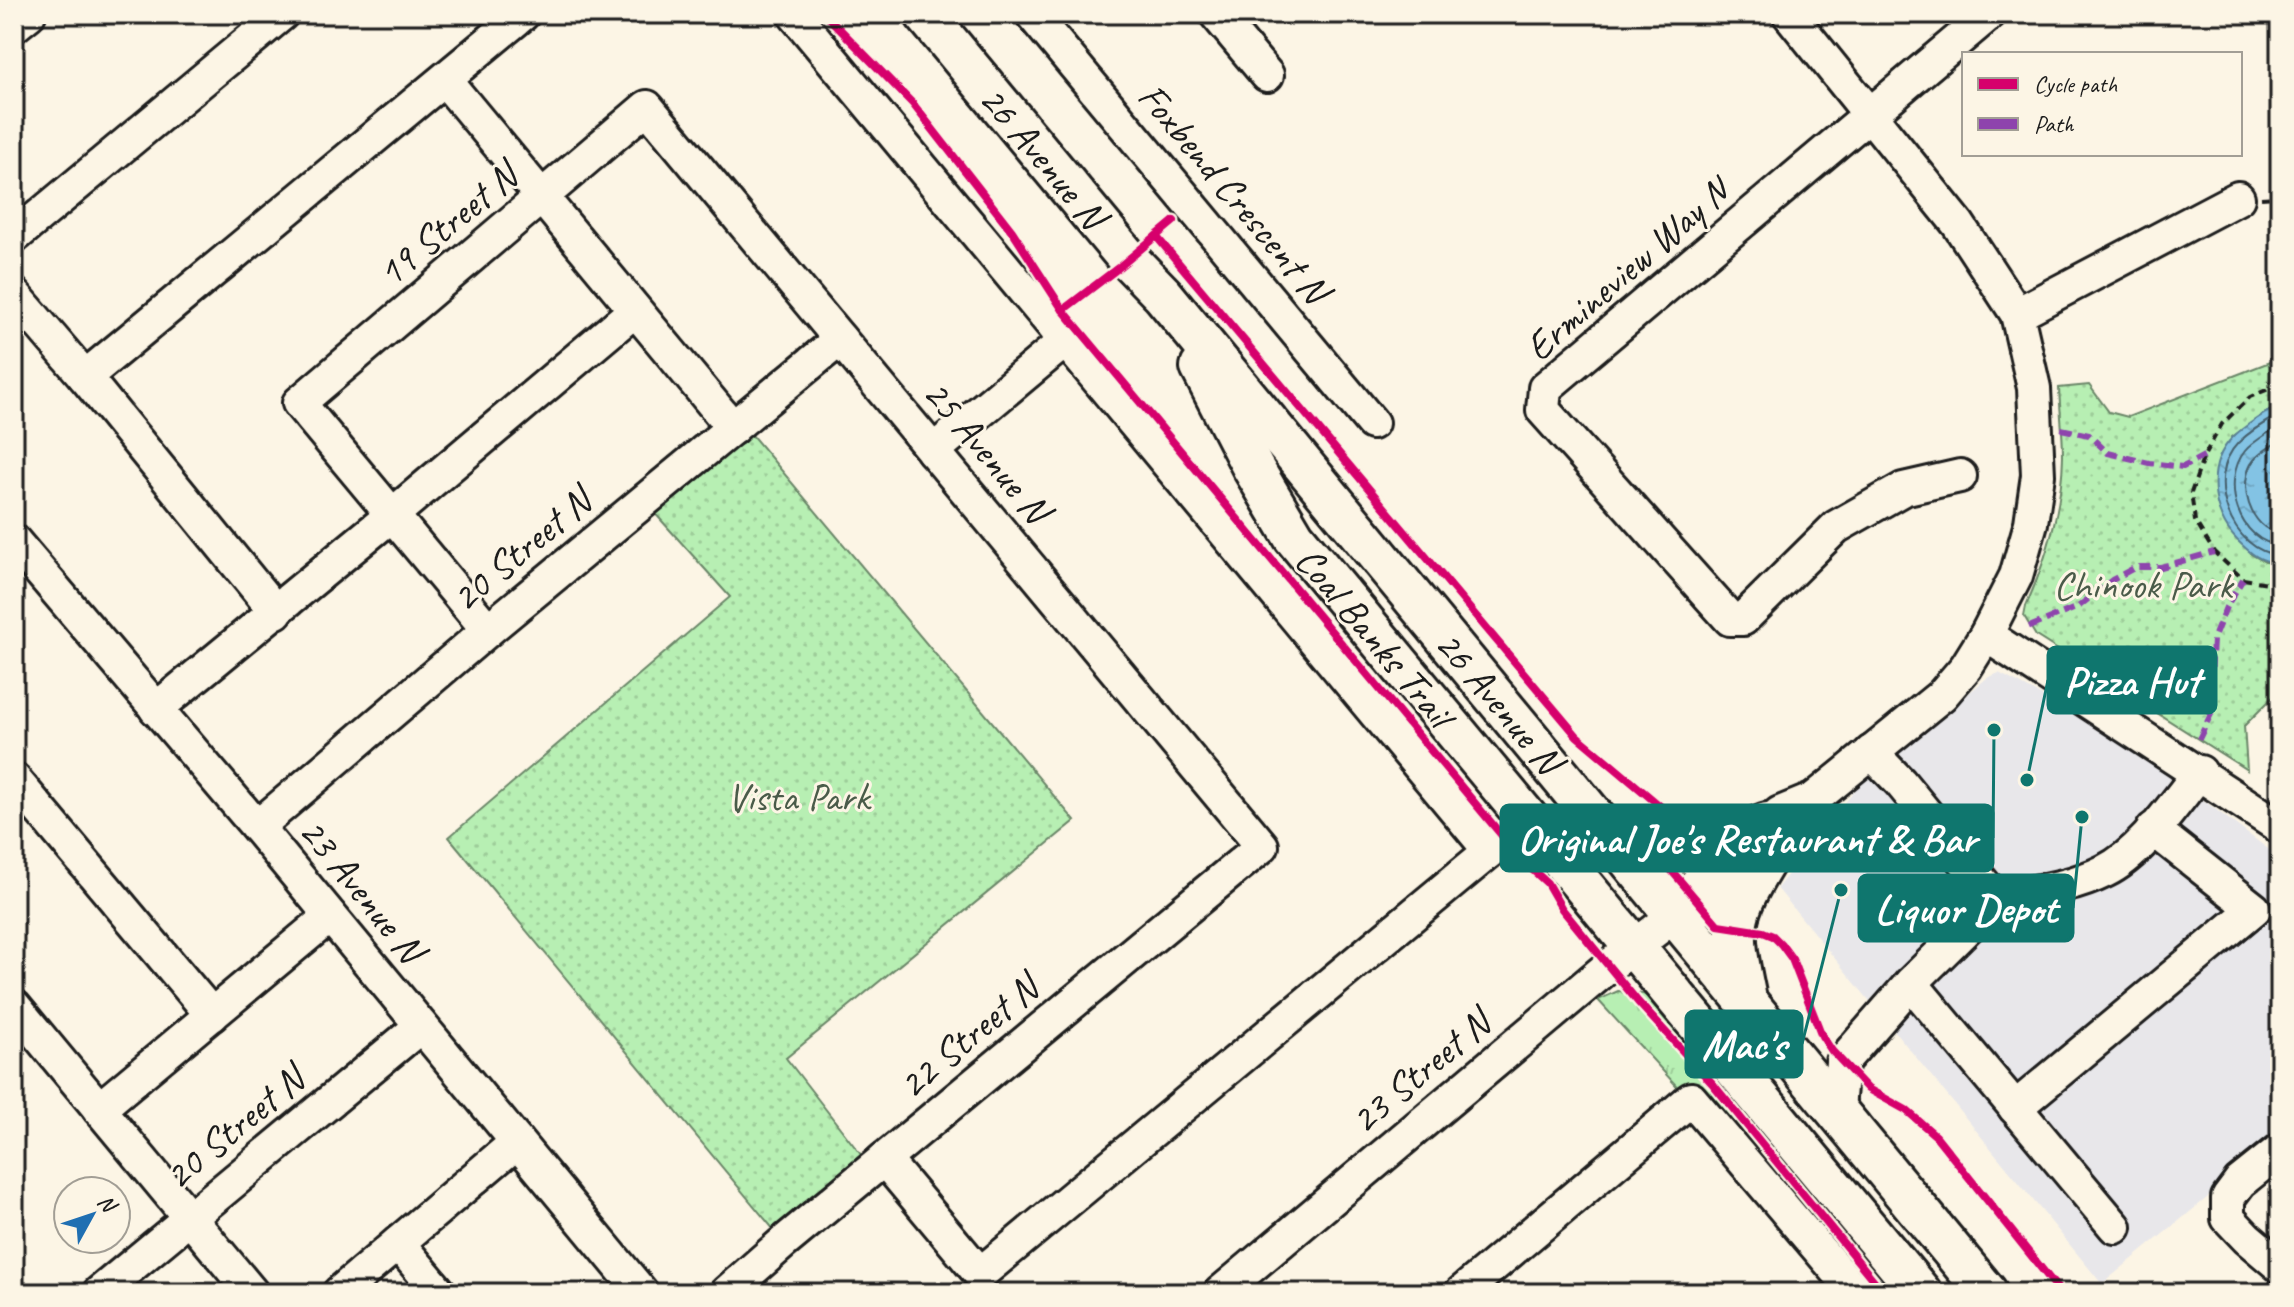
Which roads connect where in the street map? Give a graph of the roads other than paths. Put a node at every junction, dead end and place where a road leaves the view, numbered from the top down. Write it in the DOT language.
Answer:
graph roads {
  1 [pos="29,14"];
  2 [pos="282,14"];
  3 [pos="523,14"];
  4 [pos="794,14"];
  5 [pos="925,14"];
  6 [pos="1032,14"];
  7 [pos="1216,14"];
  8 [pos="1789,14"];
  9 [pos="1989,14"];
  10 [pos="14,26"];
  11 [pos="1267,75"];
  12 [pos="445,80"];
  13 [pos="647,107"];
  14 [pos="1871,114"];
  15 [pos="542,197"];
  16 [pos="2238,198"];
  17 [pos="14,237"];
  18 [pos="14,294"];
  19 [pos="1163,295"];
  20 [pos="634,311"];
  21 [pos="2017,314"];
  22 [pos="840,339"];
  23 [pos="1066,340"];
  24 [pos="85,377"];
  25 [pos="1372,423"];
  26 [pos="733,428"];
  27 [pos="933,451"];
  28 [pos="1960,476"];
  29 [pos="392,515"];
  30 [pos="14,541"];
  31 [pos="276,612"];
  32 [pos="488,630"];
  33 [pos="1986,635"];
  34 [pos="1405,673"];
  35 [pos="156,709"];
  36 [pos="1871,752"];
  37 [pos="2200,772"];
  38 [pos="14,779"];
  39 [pos="257,827"];
  40 [pos="2280,827"];
  41 [pos="1605,829"];
  42 [pos="2153,829"];
  43 [pos="1768,840"];
  44 [pos="1262,846"];
  45 [pos="1996,899"];
  46 [pos="330,916"];
  47 [pos="1674,916"];
  48 [pos="1635,947"];
  49 [pos="1911,983"];
  50 [pos="1747,1003"];
  51 [pos="14,1006"];
  52 [pos="212,1015"];
  53 [pos="421,1026"];
  54 [pos="1842,1062"];
  55 [pos="1800,1065"];
  56 [pos="2015,1108"];
  57 [pos="99,1109"];
  58 [pos="1838,1110"];
  59 [pos="517,1142"];
  60 [pos="2280,1150"];
  61 [pos="884,1159"];
  62 [pos="189,1218"];
  63 [pos="2115,1227"];
  64 [pos="398,1243"];
  65 [pos="1949,1247"];
  66 [pos="2280,1266"];
  67 [pos="99,1293"];
  68 [pos="252,1293"];
  69 [pos="339,1293"];
  70 [pos="440,1293"];
  71 [pos="642,1293"];
  72 [pos="726,1293"];
  73 [pos="1220,1293"];
  74 [pos="1461,1293"];
  75 [pos="1856,1293"];
  76 [pos="1921,1293"];
  77 [pos="1987,1293"];
  1 -- 10 [label="street"];
  2 -- 17 [label="street"];
  3 -- 12 [label="street"];
  4 -- 23 [label="street"];
  5 -- 19 [label="main road, 26 Avenue N"];
  6 -- 25 [label="street, Foxbend Crescent N"];
  7 -- 11 [label="street"];
  8 -- 14 [label="street"];
  9 -- 14 [label="street, Ermineview Way N"];
  12 -- 15 [label="street"];
  12 -- 24 [label="street"];
  13 -- 15 [label="street, 19 Street N"];
  13 -- 22 [label="street, 25 Avenue N"];
  14 -- 21 [label="street"];
  14 -- 28 [label="street, Ermineview Way N"];
  15 -- 20 [label="street"];
  15 -- 29 [label="street, 19 Street N"];
  16 -- 21 [label="street"];
  18 -- 24 [label="street"];
  19 -- 34 [label="main road, 26 Avenue N"];
  19 -- 41 [label="main road, 26 Avenue N"];
  20 -- 26 [label="street"];
  20 -- 29 [label="street"];
  21 -- 33 [label="street, 23 Street N"];
  22 -- 26 [label="street, 20 Street N"];
  22 -- 27 [label="street, 25 Avenue N"];
  23 -- 27 [label="street"];
  23 -- 61 [label="street"];
  24 -- 31 [label="street"];
  26 -- 32 [label="street, 20 Street N"];
  27 -- 44 [label="street, 25 Avenue N"];
  29 -- 31 [label="street"];
  29 -- 32 [label="street"];
  30 -- 35 [label="street, 23 Avenue N"];
  31 -- 35 [label="street"];
  32 -- 39 [label="street, 20 Street N"];
  33 -- 36 [label="street, 23 Street N"];
  33 -- 37 [label="street"];
  34 -- 47 [label="main road"];
  34 -- 48 [label="main road, 26 Avenue N"];
  35 -- 39 [label="street, 23 Avenue N"];
  36 -- 43 [label="street, 23 Street N"];
  36 -- 45 [label="street"];
  37 -- 40 [label="street"];
  37 -- 42 [label="street"];
  38 -- 52 [label="street"];
  39 -- 46 [label="street, 23 Avenue N"];
  41 -- 43 [label="main road"];
  41 -- 47 [label="main road, 26 Avenue N"];
  42 -- 45 [label="street"];
  42 -- 56 [label="street"];
  43 -- 47 [label="street, 23 Street N"];
  43 -- 50 [label="main road"];
  44 -- 61 [label="street, 22 Street N"];
  45 -- 49 [label="street"];
  46 -- 52 [label="street"];
  46 -- 53 [label="street, 23 Avenue N"];
  47 -- 48 [label="street, 23 Street N"];
  47 -- 50 [label="main road, 26 Avenue N"];
  48 -- 65 [label="main road"];
  48 -- 73 [label="street, 23 Street N"];
  48 -- 76 [label="main road, 26 Avenue N"];
  49 -- 54 [label="street"];
  49 -- 56 [label="street"];
  50 -- 55 [label="main road, 26 Avenue N"];
  51 -- 57 [label="street"];
  52 -- 57 [label="street"];
  53 -- 59 [label="street, 23 Avenue N"];
  53 -- 62 [label="street, 20 Street N"];
  54 -- 55 [label="street"];
  54 -- 58 [label="street"];
  55 -- 58 [label="main road, 26 Avenue N"];
  56 -- 63 [label="street"];
  57 -- 62 [label="street"];
  58 -- 65 [label="main road, 26 Avenue N"];
  59 -- 64 [label="street"];
  59 -- 71 [label="street, 23 Avenue N"];
  60 -- 66 [label="street"];
  61 -- 72 [label="street, 22 Street N"];
  62 -- 67 [label="street, 20 Street N"];
  62 -- 68 [label="street"];
  64 -- 69 [label="street"];
  64 -- 70 [label="street"];
  65 -- 77 [label="main road, 26 Avenue N"];
  74 -- 75 [label="street"];
}
